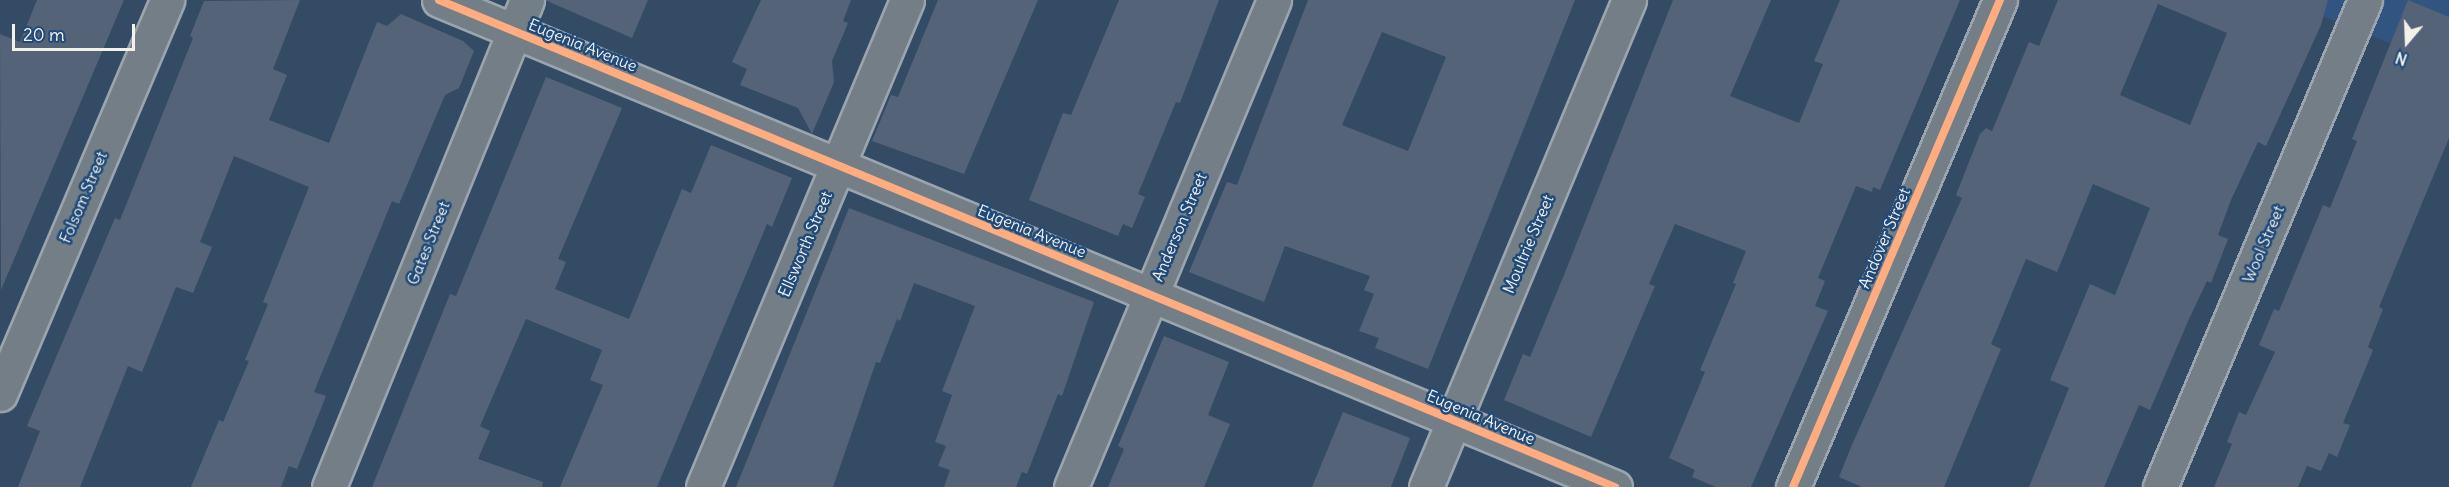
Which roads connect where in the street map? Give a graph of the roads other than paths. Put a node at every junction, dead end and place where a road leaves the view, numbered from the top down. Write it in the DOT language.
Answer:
graph roads {
  1 [pos="167,0"];
  2 [pos="439,0"];
  3 [pos="527,0"];
  4 [pos="907,0"];
  5 [pos="1274,0"];
  6 [pos="1629,0"];
  7 [pos="2000,0"];
  8 [pos="2365,0"];
  9 [pos="514,31"];
  10 [pos="838,165"];
  11 [pos="1151,295"];
  12 [pos="0,394"];
  13 [pos="1454,420"];
  14 [pos="329,487"];
  15 [pos="704,487"];
  16 [pos="1071,487"];
  17 [pos="1426,487"];
  18 [pos="1615,487"];
  19 [pos="1792,487"];
  20 [pos="2160,487"];
  1 -- 12 [label="street, Folsom Street"];
  2 -- 9 [label="street, Eugenia Avenue"];
  3 -- 9 [label="street, Gates Street"];
  4 -- 10 [label="street, Ellsworth Street"];
  5 -- 11 [label="street, Anderson Street"];
  6 -- 13 [label="street, Moultrie Street"];
  7 -- 19 [label="street, Andover Street"];
  8 -- 20 [label="street, Wool Street"];
  9 -- 10 [label="street, Eugenia Avenue"];
  9 -- 14 [label="street, Gates Street"];
  10 -- 11 [label="street, Eugenia Avenue"];
  10 -- 15 [label="street, Ellsworth Street"];
  11 -- 13 [label="street, Eugenia Avenue"];
  11 -- 16 [label="street, Anderson Street"];
  13 -- 17 [label="street, Moultrie Street"];
  13 -- 18 [label="street, Eugenia Avenue"];
}
